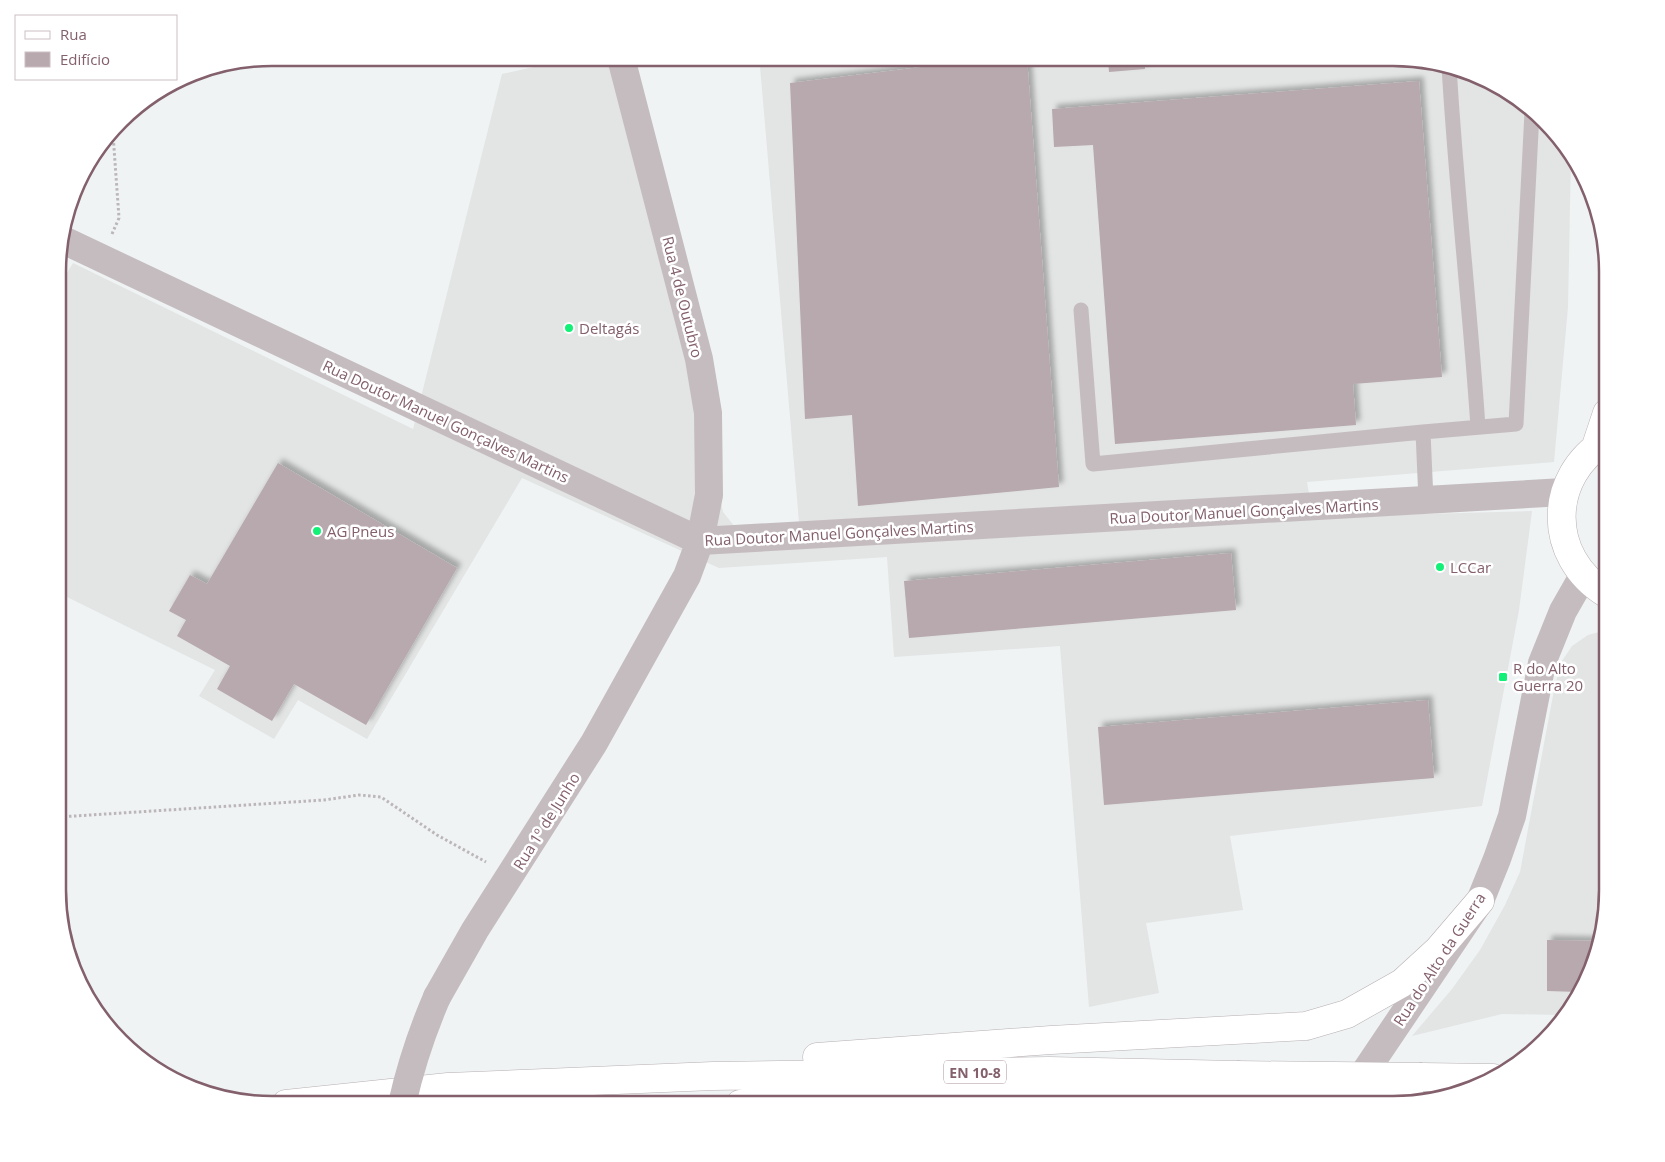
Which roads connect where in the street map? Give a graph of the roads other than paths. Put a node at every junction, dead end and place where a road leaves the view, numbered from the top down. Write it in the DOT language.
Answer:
graph roads {
  1 [pos="622,66"];
  2 [pos="1450,74"];
  3 [pos="1532,120"];
  4 [pos="68,242"];
  5 [pos="1081,310"];
  6 [pos="1478,427"];
  7 [pos="1423,432"];
  8 [pos="1599,445"];
  9 [pos="1564,492"];
  10 [pos="1426,500"];
  11 [pos="700,541"];
  12 [pos="1583,576"];
  13 [pos="1599,589"];
  14 [pos="1480,901"];
  15 [pos="713,1076"];
  16 [pos="1469,1081"];
  17 [pos="1237,1086"];
  18 [pos="1417,1088"];
  19 [pos="358,1096"];
  20 [pos="404,1096"];
  21 [pos="859,1096"];
  22 [pos="1348,1096"];
  1 -- 11 [label="street, Rua 4 de Outubro"];
  2 -- 6 [label="lane"];
  3 -- 6 [label="lane"];
  4 -- 11 [label="street, Rua Doutor Manuel Gonçalves Martins"];
  5 -- 7 [label="lane"];
  6 -- 7 [label="lane"];
  7 -- 10 [label="lane"];
  8 -- 9 [label="main road"];
  9 -- 10 [label="street, Rua Doutor Manuel Gonçalves Martins"];
  9 -- 12 [label="main road"];
  10 -- 11 [label="street, Rua Doutor Manuel Gonçalves Martins"];
  11 -- 20 [label="street, Rua 1º de Junho, bridge"];
  12 -- 13 [label="main road"];
  12 -- 14 [label="street, Rua do Alto da Guerra"];
  14 -- 15 [label="main road"];
  14 -- 22 [label="street, Rua do Alto da Guerra"];
  15 -- 17 [label="main road, EN 10-8"];
  15 -- 19 [label="main road, EN 10-8"];
  16 -- 18 [label="main road, EN 10-8"];
  17 -- 18 [label="main road, EN 10-8, bridge"];
  17 -- 21 [label="main road, EN 10-8"];
}
